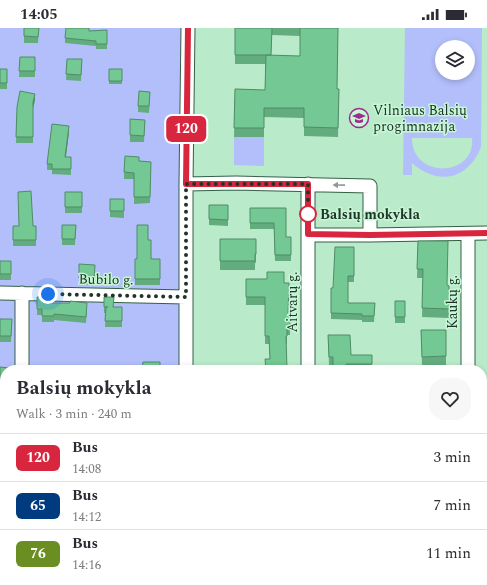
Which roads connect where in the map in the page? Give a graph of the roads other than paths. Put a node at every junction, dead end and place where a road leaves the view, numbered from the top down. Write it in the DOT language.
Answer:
graph roads {
  1 [pos="188,28"];
  2 [pos="186,184"];
  3 [pos="308,184"];
  4 [pos="487,233"];
  5 [pos="308,234"];
  6 [pos="468,234"];
  7 [pos="370,235"];
  8 [pos="0,293"];
  9 [pos="22,293"];
  10 [pos="186,297"];
  11 [pos="22,365"];
  12 [pos="186,365"];
  13 [pos="308,365"];
  14 [pos="468,365"];
  1 -- 2 [label="street"];
  2 -- 3 [label="street"];
  2 -- 10 [label="street"];
  3 -- 5 [label="street"];
  7 -- 3 [label="street, one-way"];
  4 -- 6 [label="street"];
  5 -- 7 [label="street"];
  5 -- 13 [label="street, Aitvarų g."];
  6 -- 7 [label="street"];
  6 -- 14 [label="street, Kaukų g."];
  8 -- 9 [label="street, Bubilo g."];
  9 -- 10 [label="street, Bubilo g."];
  9 -- 11 [label="street"];
  10 -- 12 [label="street"];
}
